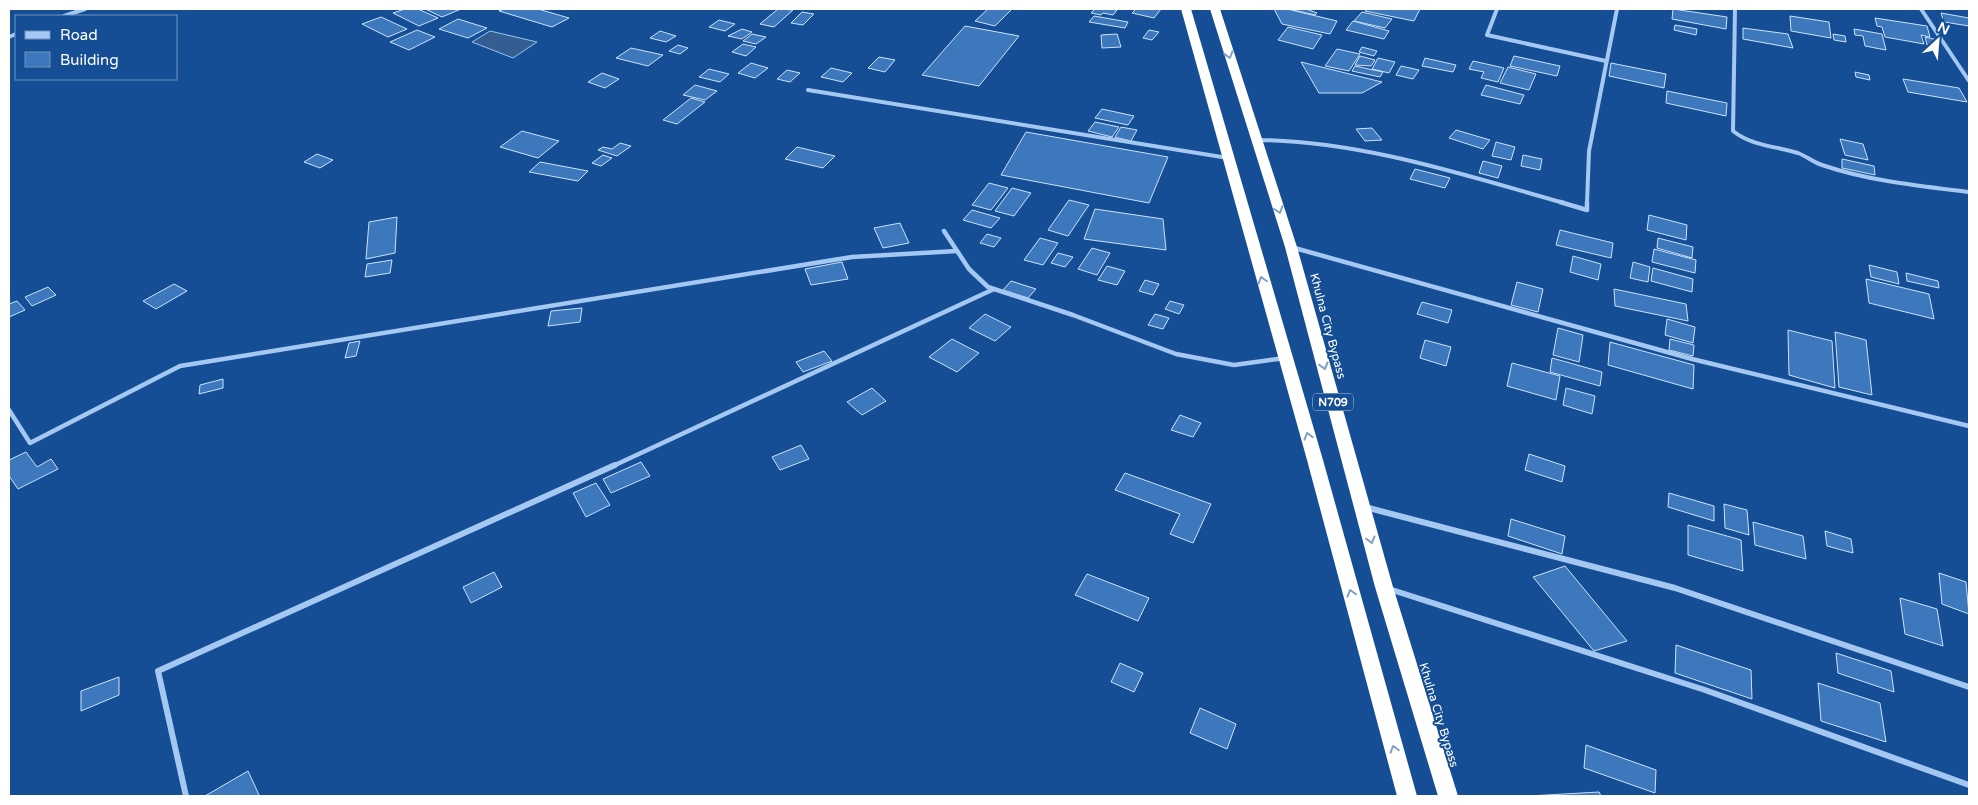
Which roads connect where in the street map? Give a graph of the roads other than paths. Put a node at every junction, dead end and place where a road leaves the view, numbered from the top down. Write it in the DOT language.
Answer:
graph roads {
  1 [pos="85,9"];
  2 [pos="1186,9"];
  3 [pos="1215,9"];
  4 [pos="1497,9"];
  5 [pos="1617,9"];
  6 [pos="1735,9"];
  7 [pos="1921,9"];
  8 [pos="67,15"];
  9 [pos="1606,61"];
  10 [pos="1969,81"];
  11 [pos="808,90"];
  12 [pos="1256,140"];
  13 [pos="1229,158"];
  14 [pos="1969,192"];
  15 [pos="944,231"];
  16 [pos="1291,247"];
  17 [pos="957,251"];
  18 [pos="994,289"];
  19 [pos="1285,358"];
  20 [pos="9,410"];
  21 [pos="1969,426"];
  22 [pos="1362,506"];
  23 [pos="1384,587"];
  24 [pos="1969,688"];
  25 [pos="1969,785"];
  26 [pos="186,796"];
  27 [pos="1407,796"];
  28 [pos="1448,796"];
  1 -- 8 [label="street"];
  2 -- 13 [label="highway, N709"];
  3 -- 12 [label="highway, Khulna City Bypass / N709, one-way"];
  4 -- 9 [label="street"];
  5 -- 9 [label="street"];
  6 -- 14 [label="street"];
  7 -- 10 [label="street"];
  9 -- 12 [label="street"];
  11 -- 13 [label="street"];
  12 -- 16 [label="highway, Khulna City Bypass / N709, one-way"];
  19 -- 13 [label="highway, N709, one-way"];
  15 -- 17 [label="street"];
  16 -- 21 [label="street"];
  16 -- 22 [label="highway, Khulna City Bypass / N709, one-way"];
  17 -- 18 [label="street"];
  17 -- 20 [label="street"];
  18 -- 19 [label="street"];
  18 -- 26 [label="street"];
  27 -- 19 [label="highway, N709, one-way"];
  22 -- 23 [label="highway, Khulna City Bypass / N709, one-way"];
  22 -- 24 [label="street"];
  23 -- 25 [label="street"];
  23 -- 28 [label="highway, Khulna City Bypass / N709"];
}
